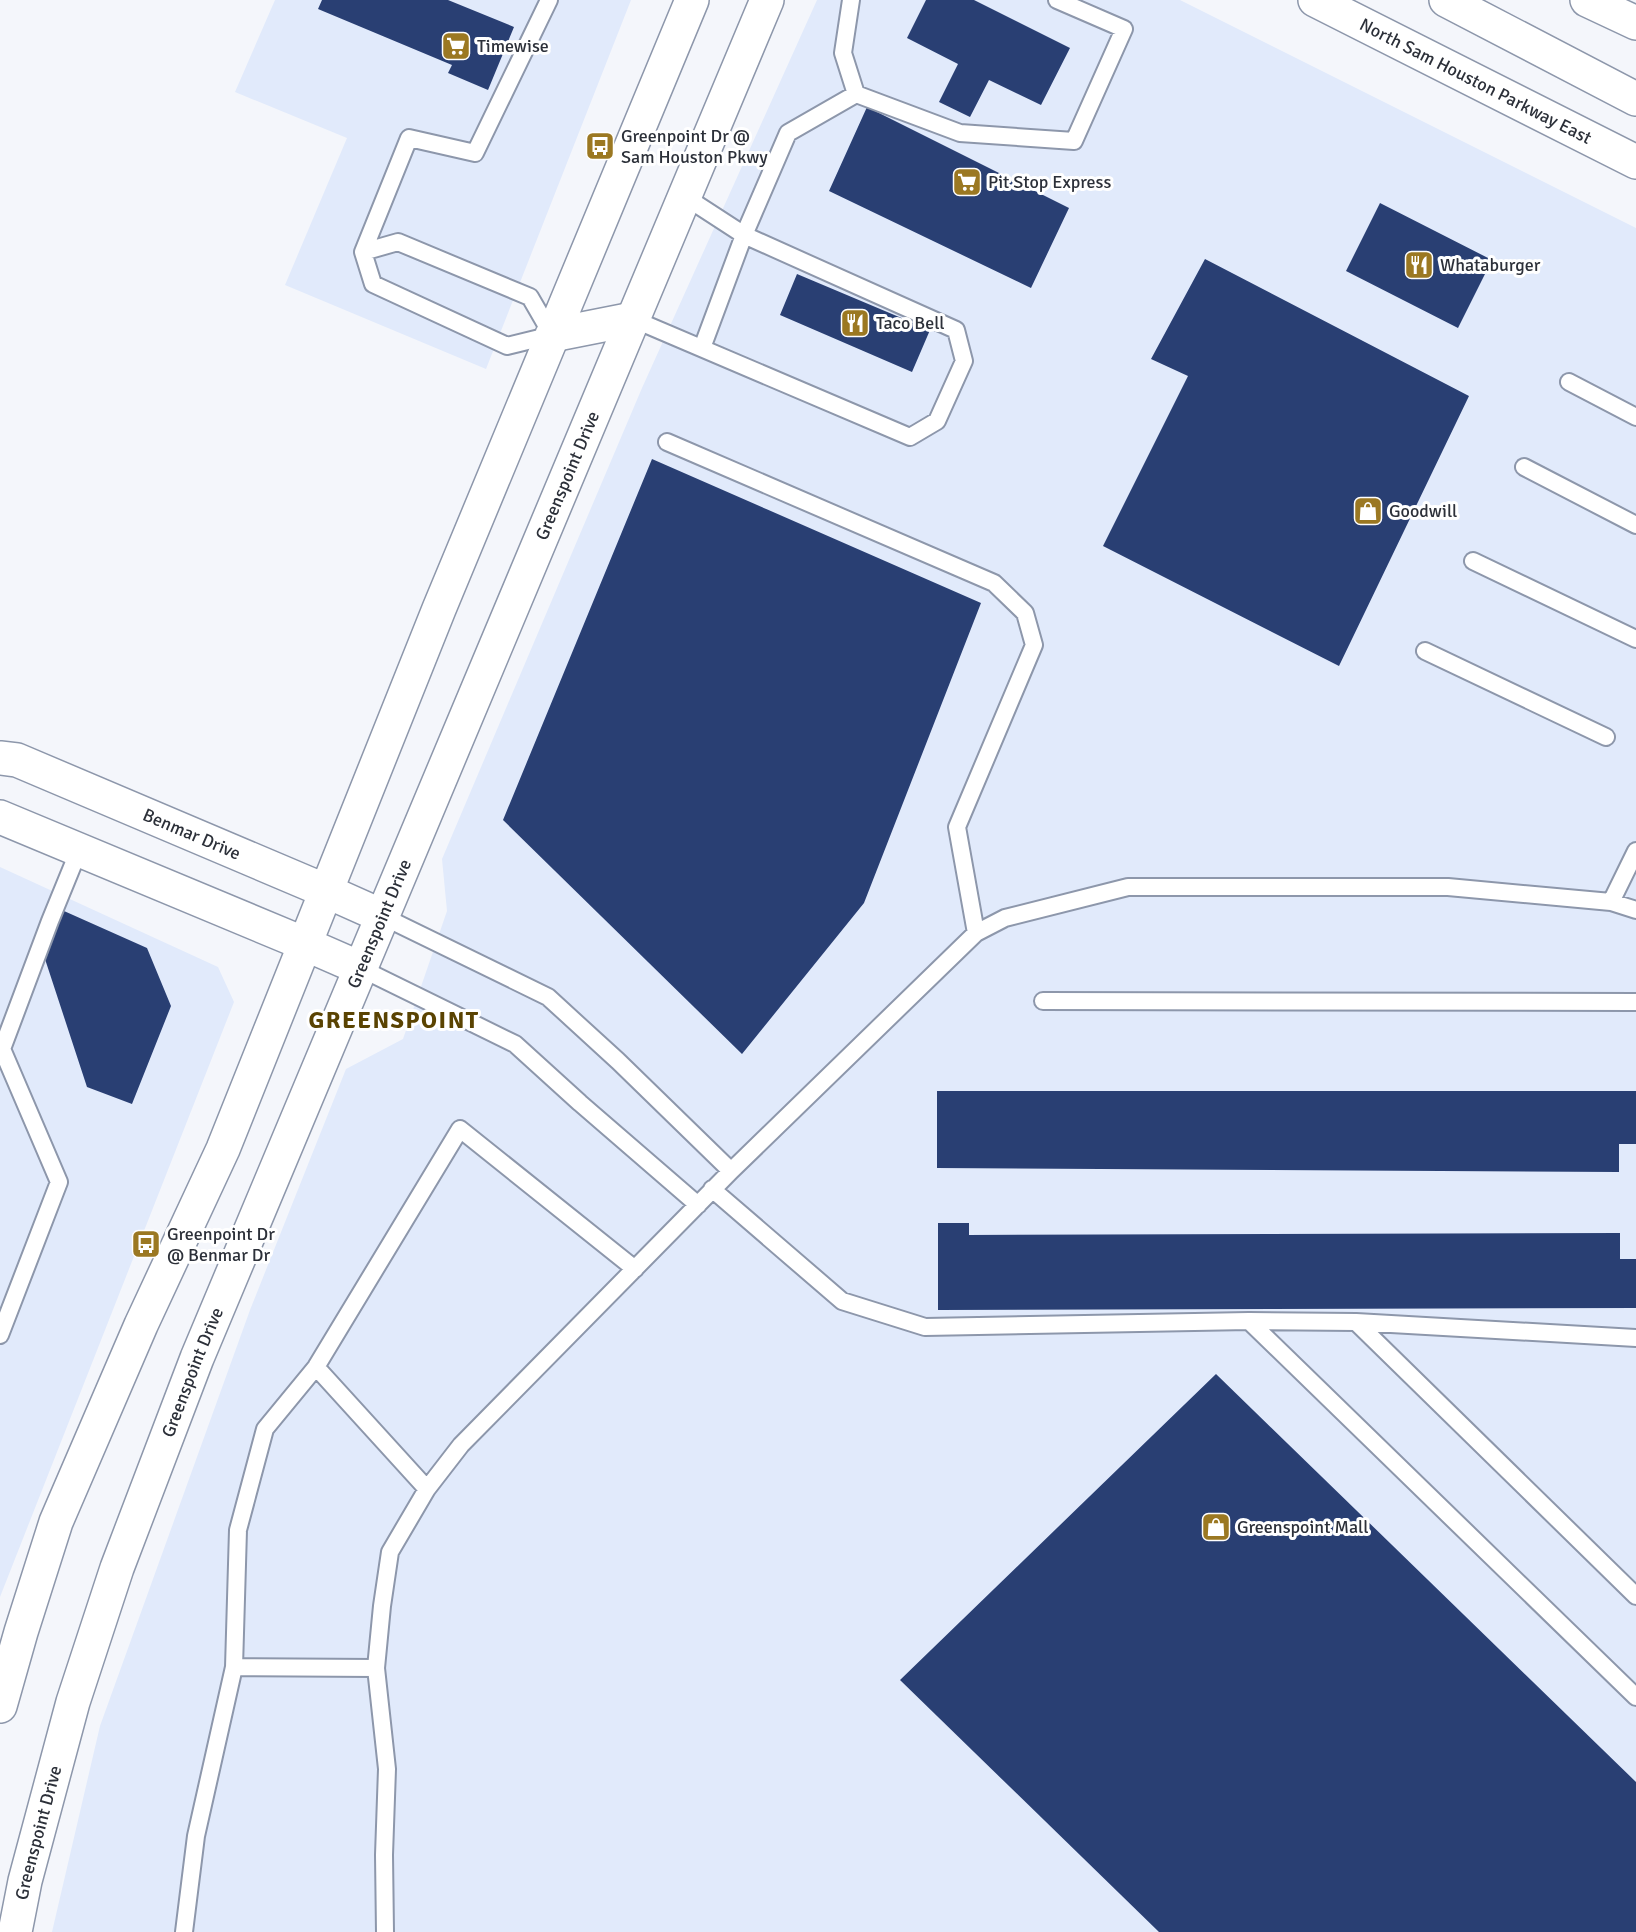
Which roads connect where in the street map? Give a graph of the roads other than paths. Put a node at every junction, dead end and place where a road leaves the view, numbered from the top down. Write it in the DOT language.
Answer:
graph roads {
  1 [pos="549,0"];
  2 [pos="692,0"];
  3 [pos="767,0"];
  4 [pos="851,0"];
  5 [pos="1057,0"];
  6 [pos="1315,0"];
  7 [pos="1446,0"];
  8 [pos="1587,0"];
  9 [pos="1636,23"];
  10 [pos="856,94"];
  11 [pos="1636,99"];
  12 [pos="1636,162"];
  13 [pos="684,196"];
  14 [pos="744,235"];
  15 [pos="363,252"];
  16 [pos="633,319"];
  17 [pos="552,335"];
  18 [pos="702,348"];
  19 [pos="1569,382"];
  20 [pos="1636,417"];
  21 [pos="667,442"];
  22 [pos="1524,467"];
  23 [pos="1636,525"];
  24 [pos="1473,561"];
  25 [pos="1636,639"];
  26 [pos="1425,651"];
  27 [pos="1606,737"];
  28 [pos="0,758"];
  29 [pos="0,818"];
  30 [pos="79,850"];
  31 [pos="1636,851"];
  32 [pos="326,891"];
  33 [pos="1611,902"];
  34 [pos="1636,910"];
  35 [pos="382,916"];
  36 [pos="976,933"];
  37 [pos="305,944"];
  38 [pos="360,968"];
  39 [pos="1043,1001"];
  40 [pos="1636,1002"];
  41 [pos="731,1170"];
  42 [pos="712,1190"];
  43 [pos="698,1205"];
  44 [pos="634,1269"];
  45 [pos="1249,1322"];
  46 [pos="1356,1322"];
  47 [pos="0,1335"];
  48 [pos="1636,1338"];
  49 [pos="316,1367"];
  50 [pos="427,1490"];
  51 [pos="1636,1596"];
  52 [pos="234,1666"];
  53 [pos="376,1668"];
  54 [pos="1636,1697"];
  55 [pos="0,1706"];
  56 [pos="15,1932"];
  57 [pos="183,1932"];
  58 [pos="385,1932"];
  1 -- 15 [label="lane"];
  2 -- 17 [label="main road"];
  3 -- 13 [label="main road, Greenspoint Drive"];
  4 -- 10 [label="lane"];
  5 -- 10 [label="lane"];
  6 -- 12 [label="main road, North Sam Houston Parkway East"];
  7 -- 11 [label="main road"];
  8 -- 9 [label="main road"];
  10 -- 14 [label="lane"];
  13 -- 14 [label="lane"];
  13 -- 16 [label="main road, Greenspoint Drive"];
  14 -- 18 [label="lane"];
  14 -- 18 [label="lane"];
  15 -- 17 [label="lane"];
  15 -- 17 [label="lane"];
  16 -- 17 [label="main road"];
  16 -- 18 [label="lane"];
  16 -- 35 [label="main road, Greenspoint Drive"];
  17 -- 32 [label="main road"];
  19 -- 20 [label="lane"];
  21 -- 36 [label="lane"];
  22 -- 23 [label="lane"];
  24 -- 25 [label="lane"];
  26 -- 27 [label="lane"];
  28 -- 32 [label="main road, Benmar Drive"];
  29 -- 30 [label="main road"];
  30 -- 37 [label="main road"];
  30 -- 47 [label="lane"];
  31 -- 33 [label="lane"];
  32 -- 35 [label="main road, Benmar Drive"];
  32 -- 37 [label="main road"];
  33 -- 34 [label="lane"];
  33 -- 36 [label="lane"];
  35 -- 38 [label="main road, Greenspoint Drive"];
  35 -- 41 [label="lane"];
  36 -- 41 [label="lane"];
  37 -- 38 [label="main road"];
  37 -- 55 [label="main road"];
  38 -- 43 [label="lane"];
  38 -- 56 [label="main road, Greenspoint Drive"];
  39 -- 40 [label="lane"];
  41 -- 42 [label="lane"];
  42 -- 43 [label="lane"];
  42 -- 45 [label="lane"];
  43 -- 44 [label="lane"];
  44 -- 49 [label="lane"];
  44 -- 50 [label="lane"];
  45 -- 46 [label="lane"];
  45 -- 54 [label="lane"];
  46 -- 48 [label="lane"];
  46 -- 51 [label="lane"];
  49 -- 50 [label="lane"];
  49 -- 52 [label="lane"];
  50 -- 53 [label="lane"];
  52 -- 53 [label="lane"];
  52 -- 57 [label="lane"];
  53 -- 58 [label="lane"];
}
